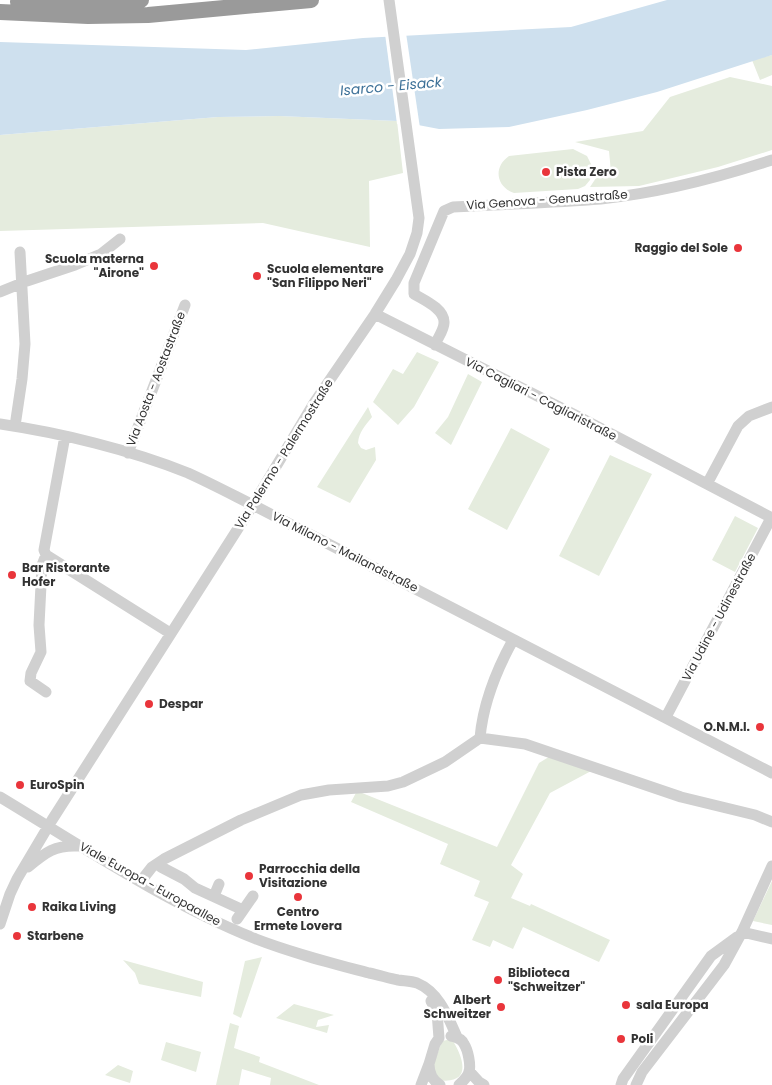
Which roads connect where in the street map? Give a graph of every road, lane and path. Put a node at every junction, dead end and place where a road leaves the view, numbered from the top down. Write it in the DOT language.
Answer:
graph roads {
  1 [pos="140,0"];
  2 [pos="311,0"];
  3 [pos="388,0"];
  4 [pos="0,1"];
  5 [pos="0,12"];
  6 [pos="772,160"];
  7 [pos="120,239"];
  8 [pos="20,252"];
  9 [pos="22,282"];
  10 [pos="0,292"];
  11 [pos="185,305"];
  12 [pos="375,314"];
  13 [pos="435,345"];
  14 [pos="772,408"];
  15 [pos="0,424"];
  16 [pos="15,426"];
  17 [pos="65,436"];
  18 [pos="128,453"];
  19 [pos="707,484"];
  20 [pos="253,505"];
  21 [pos="772,518"];
  22 [pos="46,555"];
  23 [pos="170,633"];
  24 [pos="513,640"];
  25 [pos="46,692"];
  26 [pos="666,717"];
  27 [pos="480,738"];
  28 [pos="769,770"];
  29 [pos="0,797"];
  30 [pos="772,822"];
  31 [pos="48,826"];
  32 [pos="80,846"];
  33 [pos="772,866"];
  34 [pos="161,867"];
  35 [pos="21,872"];
  36 [pos="141,881"];
  37 [pos="219,884"];
  38 [pos="214,896"];
  39 [pos="253,896"];
  40 [pos="0,924"];
  41 [pos="742,932"];
  42 [pos="772,938"];
  43 [pos="728,957"];
  44 [pos="709,959"];
  45 [pos="714,978"];
  46 [pos="398,980"];
  47 [pos="457,1037"];
  48 [pos="440,1038"];
  49 [pos="429,1068"];
  50 [pos="470,1071"];
  51 [pos="421,1085"];
  52 [pos="439,1085"];
  53 [pos="458,1085"];
  54 [pos="484,1085"];
  55 [pos="622,1085"];
  56 [pos="636,1085"];
  1 -- 4 [label="highway"];
  2 -- 5 [label="highway"];
  3 -- 12 [label="street, Via Palermo - Palermostraße"];
  6 -- 13 [label="street, Via Genova - Genuastraße"];
  7 -- 9 [label="street"];
  8 -- 9 [label="street"];
  9 -- 10 [label="street"];
  9 -- 16 [label="street"];
  11 -- 18 [label="street, Via Aosta - Aostastraße"];
  12 -- 13 [label="street, Via Cagliari - Cagliaristraße"];
  12 -- 20 [label="street, Via Palermo - Palermostraße"];
  13 -- 19 [label="street, Via Cagliari - Cagliaristraße"];
  14 -- 19 [label="street"];
  15 -- 16 [label="street, Via Milano - Mailandstraße"];
  16 -- 17 [label="street, Via Milano - Mailandstraße"];
  17 -- 18 [label="street, Via Milano - Mailandstraße"];
  17 -- 22 [label="street"];
  18 -- 20 [label="street, Via Milano - Mailandstraße"];
  19 -- 21 [label="street, Via Cagliari - Cagliaristraße"];
  20 -- 23 [label="street, Via Palermo - Palermostraße"];
  20 -- 24 [label="street, Via Milano - Mailandstraße"];
  21 -- 26 [label="street, Via Udine - Udinestraße"];
  22 -- 23 [label="street"];
  22 -- 25 [label="street"];
  23 -- 31 [label="street, Via Palermo - Palermostraße"];
  24 -- 26 [label="street, Via Milano - Mailandstraße"];
  24 -- 27 [label="street"];
  26 -- 28 [label="street, Via Milano - Mailandstraße"];
  27 -- 30 [label="street"];
  27 -- 36 [label="street"];
  29 -- 31 [label="street, Viale Europa - Europaallee"];
  31 -- 32 [label="street, Viale Europa - Europaallee"];
  31 -- 35 [label="street, Via Palermo - Palermostraße"];
  32 -- 35 [label="street, Via Palermo - Palermostraße"];
  32 -- 36 [label="street, Viale Europa - Europaallee"];
  33 -- 41 [label="street"];
  34 -- 38 [label="street, Viale Europa - Europaallee"];
  35 -- 40 [label="street, Via Palermo - Palermostraße"];
  36 -- 46 [label="street, Viale Europa - Europaallee"];
  37 -- 38 [label="street, Viale Europa - Europaallee"];
  38 -- 39 [label="street, Viale Europa - Europaallee"];
  41 -- 42 [label="street"];
  41 -- 43 [label="street"];
  41 -- 44 [label="street"];
  43 -- 44 [label="street"];
  43 -- 45 [label="street"];
  44 -- 45 [label="street"];
  44 -- 55 [label="street"];
  45 -- 56 [label="street"];
  46 -- 47 [label="street, Viale Europa - Europaallee"];
  46 -- 48 [label="street, Viale Europa - Europaallee"];
  47 -- 48 [label="street"];
  47 -- 50 [label="street, Viale Europa - Europaallee"];
  48 -- 49 [label="street"];
  49 -- 51 [label="street"];
  49 -- 52 [label="street"];
  50 -- 53 [label="street"];
  50 -- 54 [label="street"];
}
